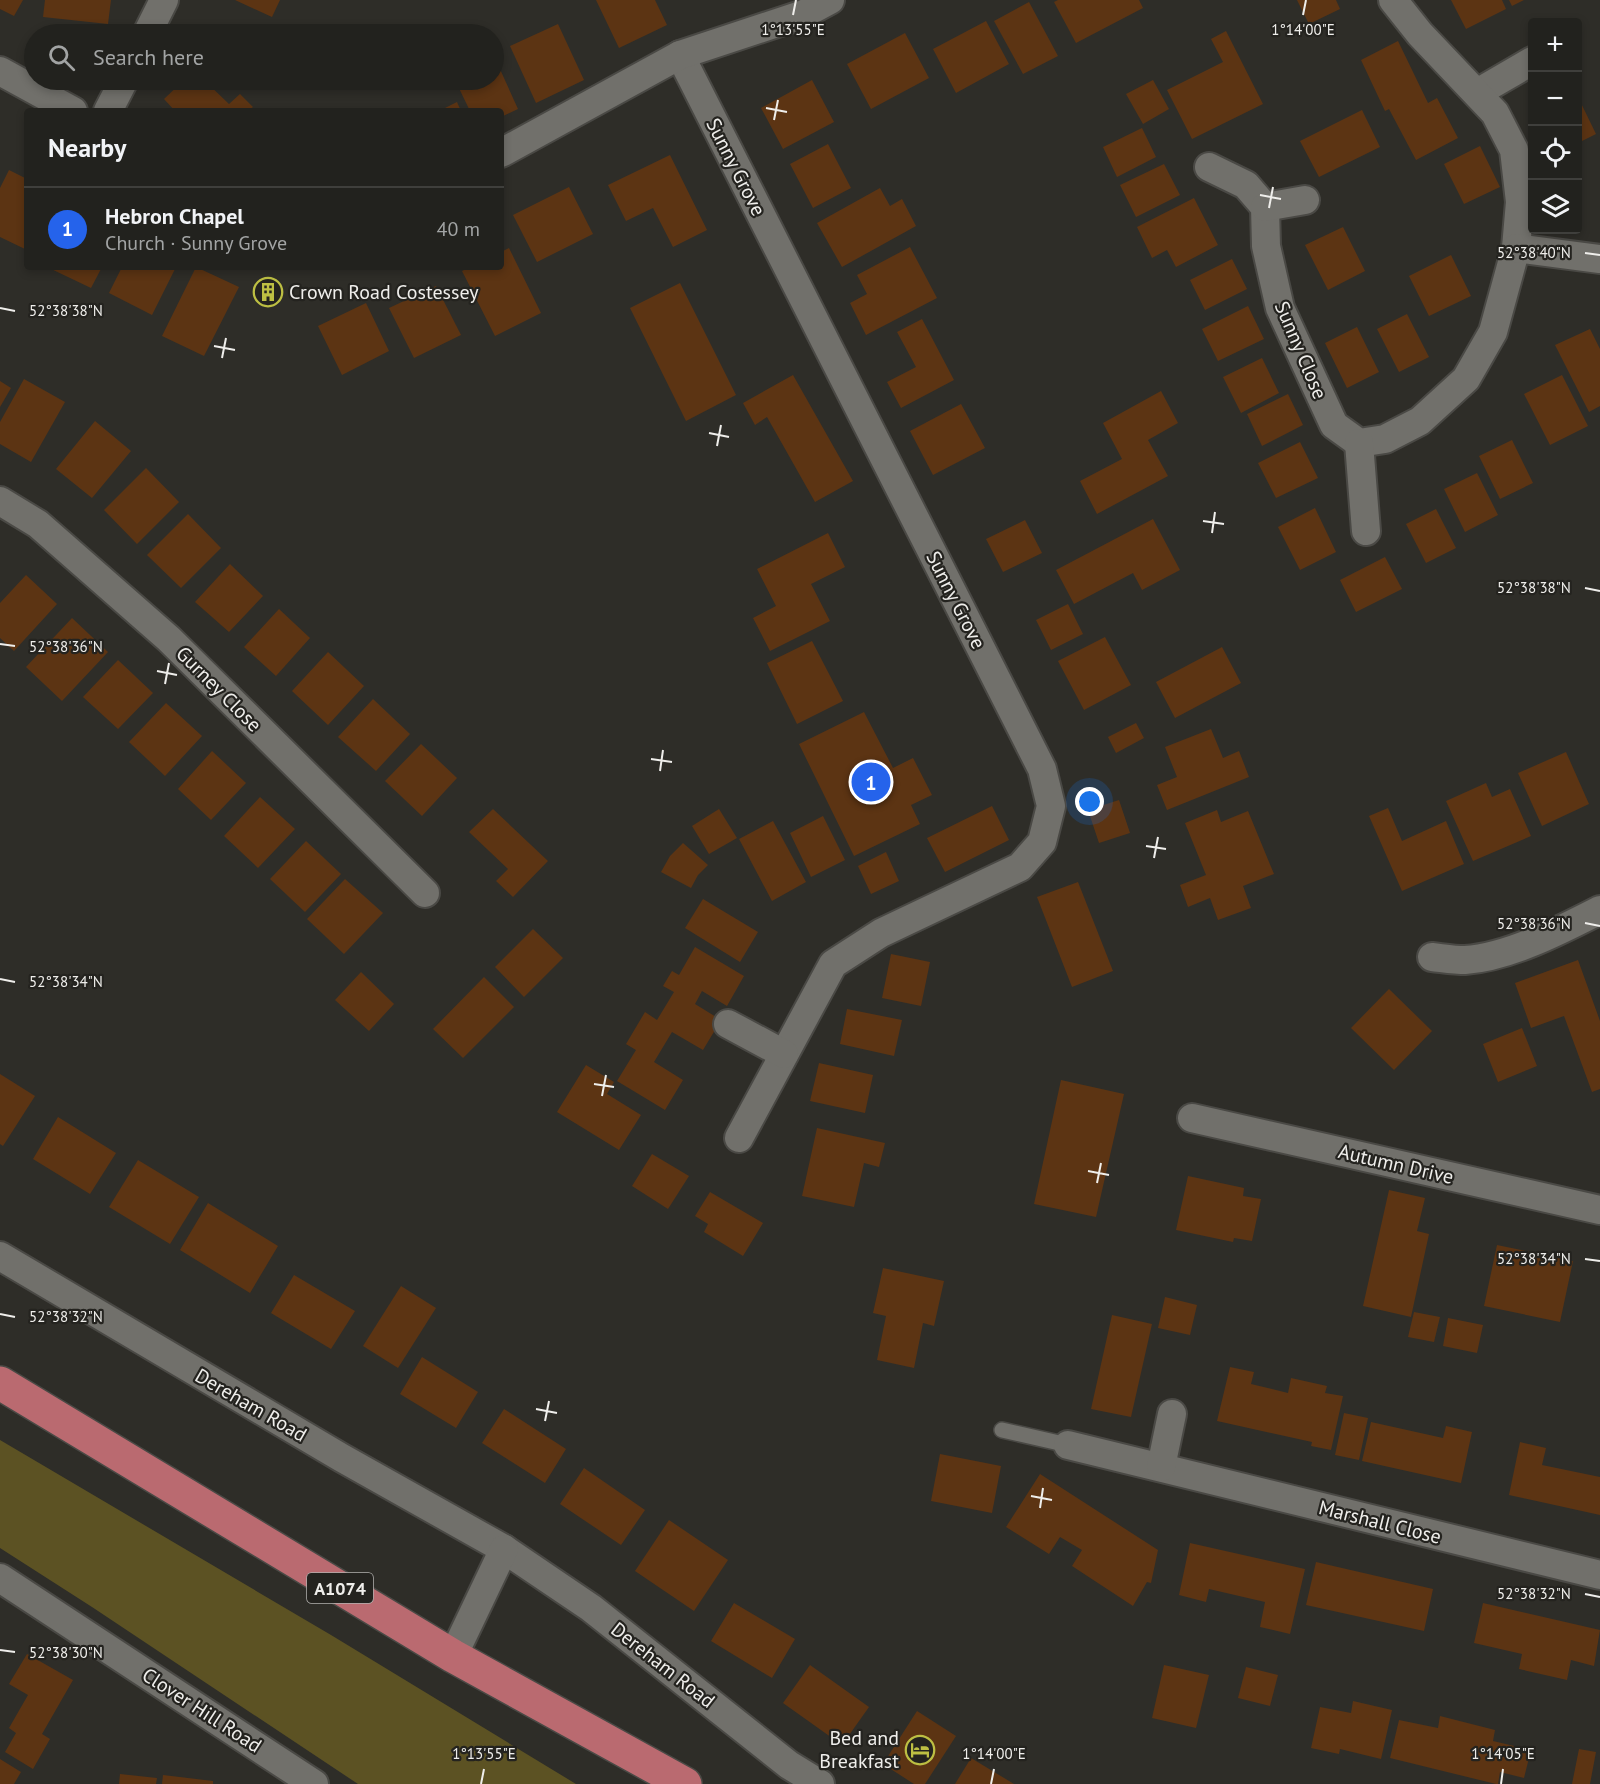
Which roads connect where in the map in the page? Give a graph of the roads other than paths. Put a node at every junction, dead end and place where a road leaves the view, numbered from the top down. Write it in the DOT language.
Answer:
graph roads {
  1 [pos="164,0"];
  2 [pos="830,0"];
  3 [pos="1393,0"];
  4 [pos="152,24"];
  5 [pos="680,55"];
  6 [pos="1528,64"];
  7 [pos="0,71"];
  8 [pos="24,84"];
  9 [pos="35,90"];
  10 [pos="119,90"];
  11 [pos="1477,93"];
  12 [pos="68,108"];
  13 [pos="110,108"];
  14 [pos="504,151"];
  15 [pos="1209,167"];
  16 [pos="1305,200"];
  17 [pos="1265,207"];
  18 [pos="1516,248"];
  19 [pos="1600,259"];
  20 [pos="1359,443"];
  21 [pos="0,501"];
  22 [pos="1366,531"];
  23 [pos="425,893"];
  24 [pos="1600,910"];
  25 [pos="1432,957"];
  26 [pos="728,1024"];
  27 [pos="784,1054"];
  28 [pos="1192,1118"];
  29 [pos="740,1138"];
  30 [pos="1600,1210"];
  31 [pos="0,1256"];
  32 [pos="0,1383"];
  33 [pos="1172,1414"];
  34 [pos="1002,1430"];
  35 [pos="1068,1445"];
  36 [pos="1161,1467"];
  37 [pos="504,1549"];
  38 [pos="1600,1575"];
  39 [pos="2,1585"];
  40 [pos="453,1656"];
  41 [pos="314,1784"];
  42 [pos="685,1784"];
  43 [pos="820,1784"];
  1 -- 4 [label="street"];
  2 -- 5 [label="street"];
  3 -- 11 [label="street"];
  5 -- 14 [label="street"];
  5 -- 27 [label="street, Sunny Grove"];
  6 -- 11 [label="street"];
  7 -- 8 [label="street"];
  9 -- 12 [label="street"];
  10 -- 13 [label="street"];
  11 -- 18 [label="street"];
  15 -- 17 [label="street"];
  16 -- 17 [label="street"];
  17 -- 20 [label="street, Sunny Close"];
  18 -- 19 [label="street"];
  18 -- 20 [label="street"];
  20 -- 22 [label="street"];
  21 -- 23 [label="street, Gurney Close"];
  24 -- 25 [label="street"];
  26 -- 27 [label="street"];
  27 -- 29 [label="street, Sunny Grove"];
  28 -- 30 [label="street, Autumn Drive"];
  31 -- 37 [label="street, Dereham Road"];
  32 -- 40 [label="highway, A1074"];
  33 -- 36 [label="street"];
  34 -- 35 [label="lane"];
  35 -- 36 [label="street, Marshall Close"];
  36 -- 38 [label="street, Marshall Close"];
  37 -- 40 [label="street"];
  37 -- 43 [label="street, Dereham Road"];
  39 -- 41 [label="street, Clover Hill Road"];
  40 -- 42 [label="highway, A1074"];
}
